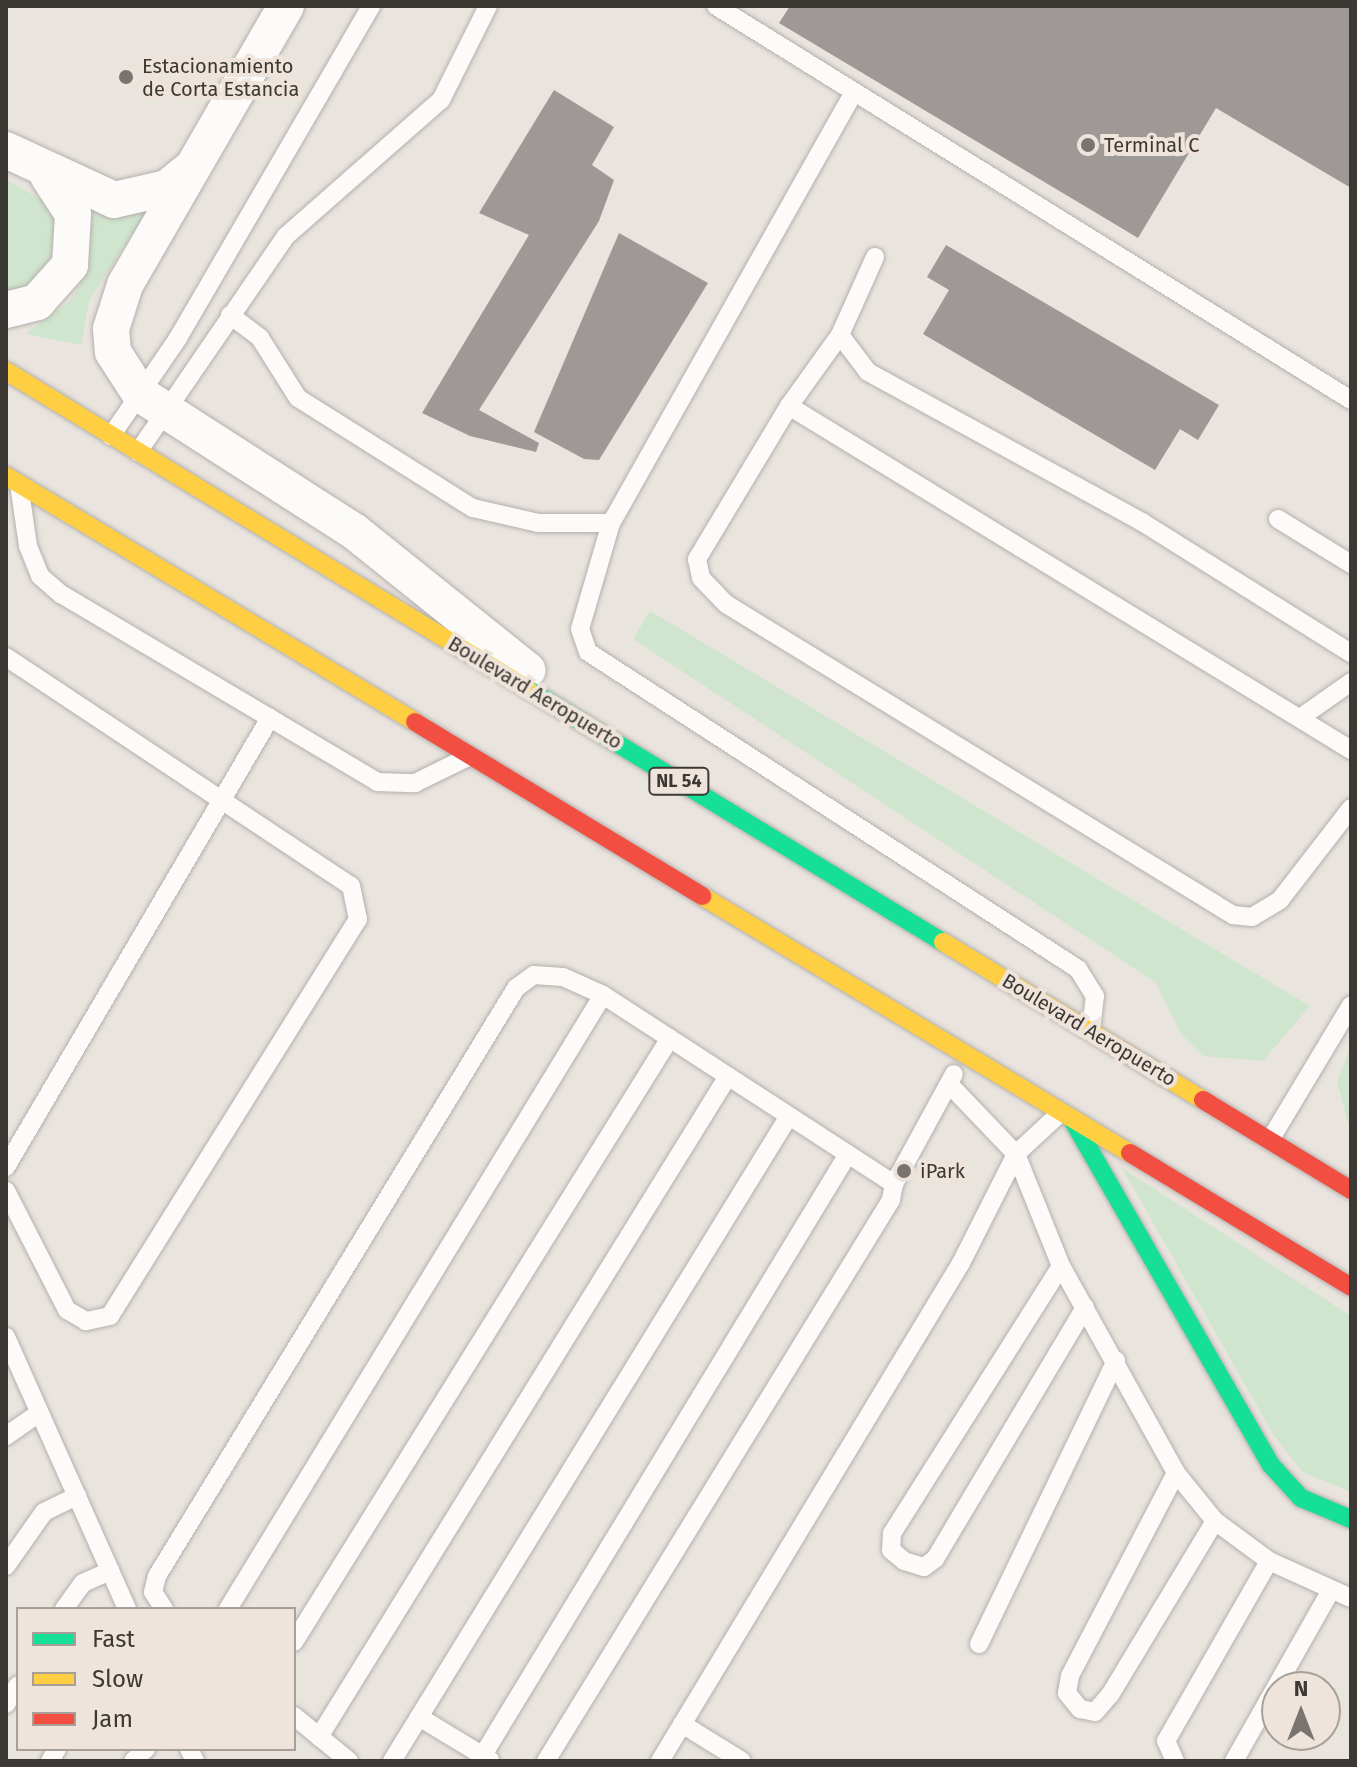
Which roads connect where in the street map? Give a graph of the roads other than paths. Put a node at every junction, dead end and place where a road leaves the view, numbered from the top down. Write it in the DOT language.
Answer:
graph roads {
  1 [pos="286,6"];
  2 [pos="371,6"];
  3 [pos="488,6"];
  4 [pos="716,6"];
  5 [pos="854,92"];
  6 [pos="205,147"];
  7 [pos="6,150"];
  8 [pos="43,172"];
  9 [pos="875,257"];
  10 [pos="6,310"];
  11 [pos="230,315"];
  12 [pos="840,335"];
  13 [pos="6,371"];
  14 [pos="1351,400"];
  15 [pos="153,402"];
  16 [pos="789,406"];
  17 [pos="111,436"];
  18 [pos="138,452"];
  19 [pos="13,480"];
  20 [pos="1278,519"];
  21 [pos="611,523"];
  22 [pos="1351,564"];
  23 [pos="1351,653"];
  24 [pos="6,657"];
  25 [pos="1351,682"];
  26 [pos="270,718"];
  27 [pos="1300,718"];
  28 [pos="619,745"];
  29 [pos="1351,750"];
  30 [pos="471,756"];
  31 [pos="223,799"];
  32 [pos="1351,808"];
  33 [pos="603,995"];
  34 [pos="1351,1005"];
  35 [pos="1090,1030"];
  36 [pos="670,1038"];
  37 [pos="966,1054"];
  38 [pos="728,1076"];
  39 [pos="949,1084"];
  40 [pos="789,1116"];
  41 [pos="1066,1118"];
  42 [pos="1270,1140"];
  43 [pos="848,1154"];
  44 [pos="1016,1154"];
  45 [pos="6,1167"];
  46 [pos="894,1184"];
  47 [pos="1351,1190"];
  48 [pos="6,1191"];
  49 [pos="1061,1266"];
  50 [pos="1351,1287"];
  51 [pos="1085,1307"];
  52 [pos="6,1337"];
  53 [pos="1116,1360"];
  54 [pos="39,1413"];
  55 [pos="6,1436"];
  56 [pos="1176,1473"];
  57 [pos="77,1496"];
  58 [pos="1351,1519"];
  59 [pos="1215,1521"];
  60 [pos="1269,1561"];
  61 [pos="6,1566"];
  62 [pos="110,1571"];
  63 [pos="1329,1594"];
  64 [pos="1351,1598"];
  65 [pos="65,1607"];
  66 [pos="126,1607"];
  67 [pos="163,1607"];
  68 [pos="229,1607"];
  69 [pos="296,1639"];
  70 [pos="979,1644"];
  71 [pos="419,1717"];
  72 [pos="296,1718"];
  73 [pos="682,1724"];
  74 [pos="319,1737"];
  75 [pos="488,1758"];
  76 [pos="349,1761"];
  77 [pos="392,1761"];
  78 [pos="546,1761"];
  79 [pos="660,1761"];
  80 [pos="742,1761"];
  81 [pos="1175,1761"];
  82 [pos="1234,1761"];
  1 -- 6 [label="street"];
  2 -- 15 [label="lane"];
  3 -- 11 [label="lane"];
  4 -- 5 [label="lane"];
  5 -- 14 [label="lane"];
  5 -- 21 [label="lane"];
  6 -- 8 [label="street"];
  6 -- 15 [label="street"];
  7 -- 8 [label="street"];
  8 -- 10 [label="street"];
  9 -- 12 [label="lane"];
  11 -- 15 [label="lane"];
  11 -- 21 [label="lane"];
  12 -- 16 [label="lane"];
  12 -- 23 [label="lane"];
  13 -- 17 [label="highway, Boulevard Aeropuerto / NL 54"];
  15 -- 17 [label="lane"];
  15 -- 18 [label="lane"];
  15 -- 28 [label="street"];
  16 -- 27 [label="lane"];
  16 -- 32 [label="lane"];
  17 -- 18 [label="highway, Boulevard Aeropuerto / NL 54"];
  18 -- 28 [label="highway, Boulevard Aeropuerto / NL 54"];
  19 -- 26 [label="lane"];
  19 -- 30 [label="highway"];
  20 -- 22 [label="lane"];
  21 -- 35 [label="lane"];
  24 -- 31 [label="lane"];
  25 -- 27 [label="lane"];
  26 -- 30 [label="lane"];
  26 -- 31 [label="lane"];
  27 -- 29 [label="lane"];
  28 -- 35 [label="highway, Boulevard Aeropuerto / NL 54"];
  30 -- 37 [label="highway"];
  31 -- 45 [label="lane"];
  31 -- 48 [label="lane"];
  33 -- 36 [label="lane"];
  33 -- 67 [label="lane"];
  33 -- 68 [label="lane"];
  34 -- 42 [label="lane"];
  35 -- 42 [label="highway, Boulevard Aeropuerto / NL 54"];
  36 -- 38 [label="lane"];
  36 -- 69 [label="lane"];
  37 -- 39 [label="lane"];
  37 -- 41 [label="highway"];
  38 -- 40 [label="lane"];
  38 -- 74 [label="lane"];
  39 -- 44 [label="lane"];
  39 -- 46 [label="lane"];
  40 -- 43 [label="lane"];
  40 -- 71 [label="lane"];
  41 -- 44 [label="lane"];
  41 -- 50 [label="highway"];
  41 -- 58 [label="highway"];
  42 -- 47 [label="highway, Boulevard Aeropuerto / NL 54"];
  43 -- 46 [label="lane"];
  43 -- 75 [label="lane"];
  44 -- 49 [label="lane"];
  44 -- 73 [label="lane"];
  46 -- 78 [label="lane"];
  49 -- 51 [label="lane"];
  49 -- 51 [label="lane"];
  51 -- 53 [label="lane"];
  52 -- 54 [label="lane"];
  53 -- 56 [label="lane"];
  53 -- 70 [label="lane"];
  54 -- 55 [label="lane"];
  54 -- 57 [label="lane"];
  56 -- 59 [label="lane"];
  56 -- 59 [label="lane"];
  57 -- 61 [label="lane"];
  57 -- 62 [label="lane"];
  59 -- 60 [label="lane"];
  60 -- 63 [label="lane"];
  60 -- 81 [label="lane"];
  62 -- 65 [label="lane"];
  62 -- 66 [label="lane"];
  63 -- 64 [label="lane"];
  63 -- 82 [label="lane"];
  71 -- 75 [label="lane"];
  71 -- 77 [label="lane"];
  72 -- 74 [label="lane"];
  73 -- 79 [label="lane"];
  73 -- 80 [label="lane"];
  74 -- 76 [label="lane"];
}
